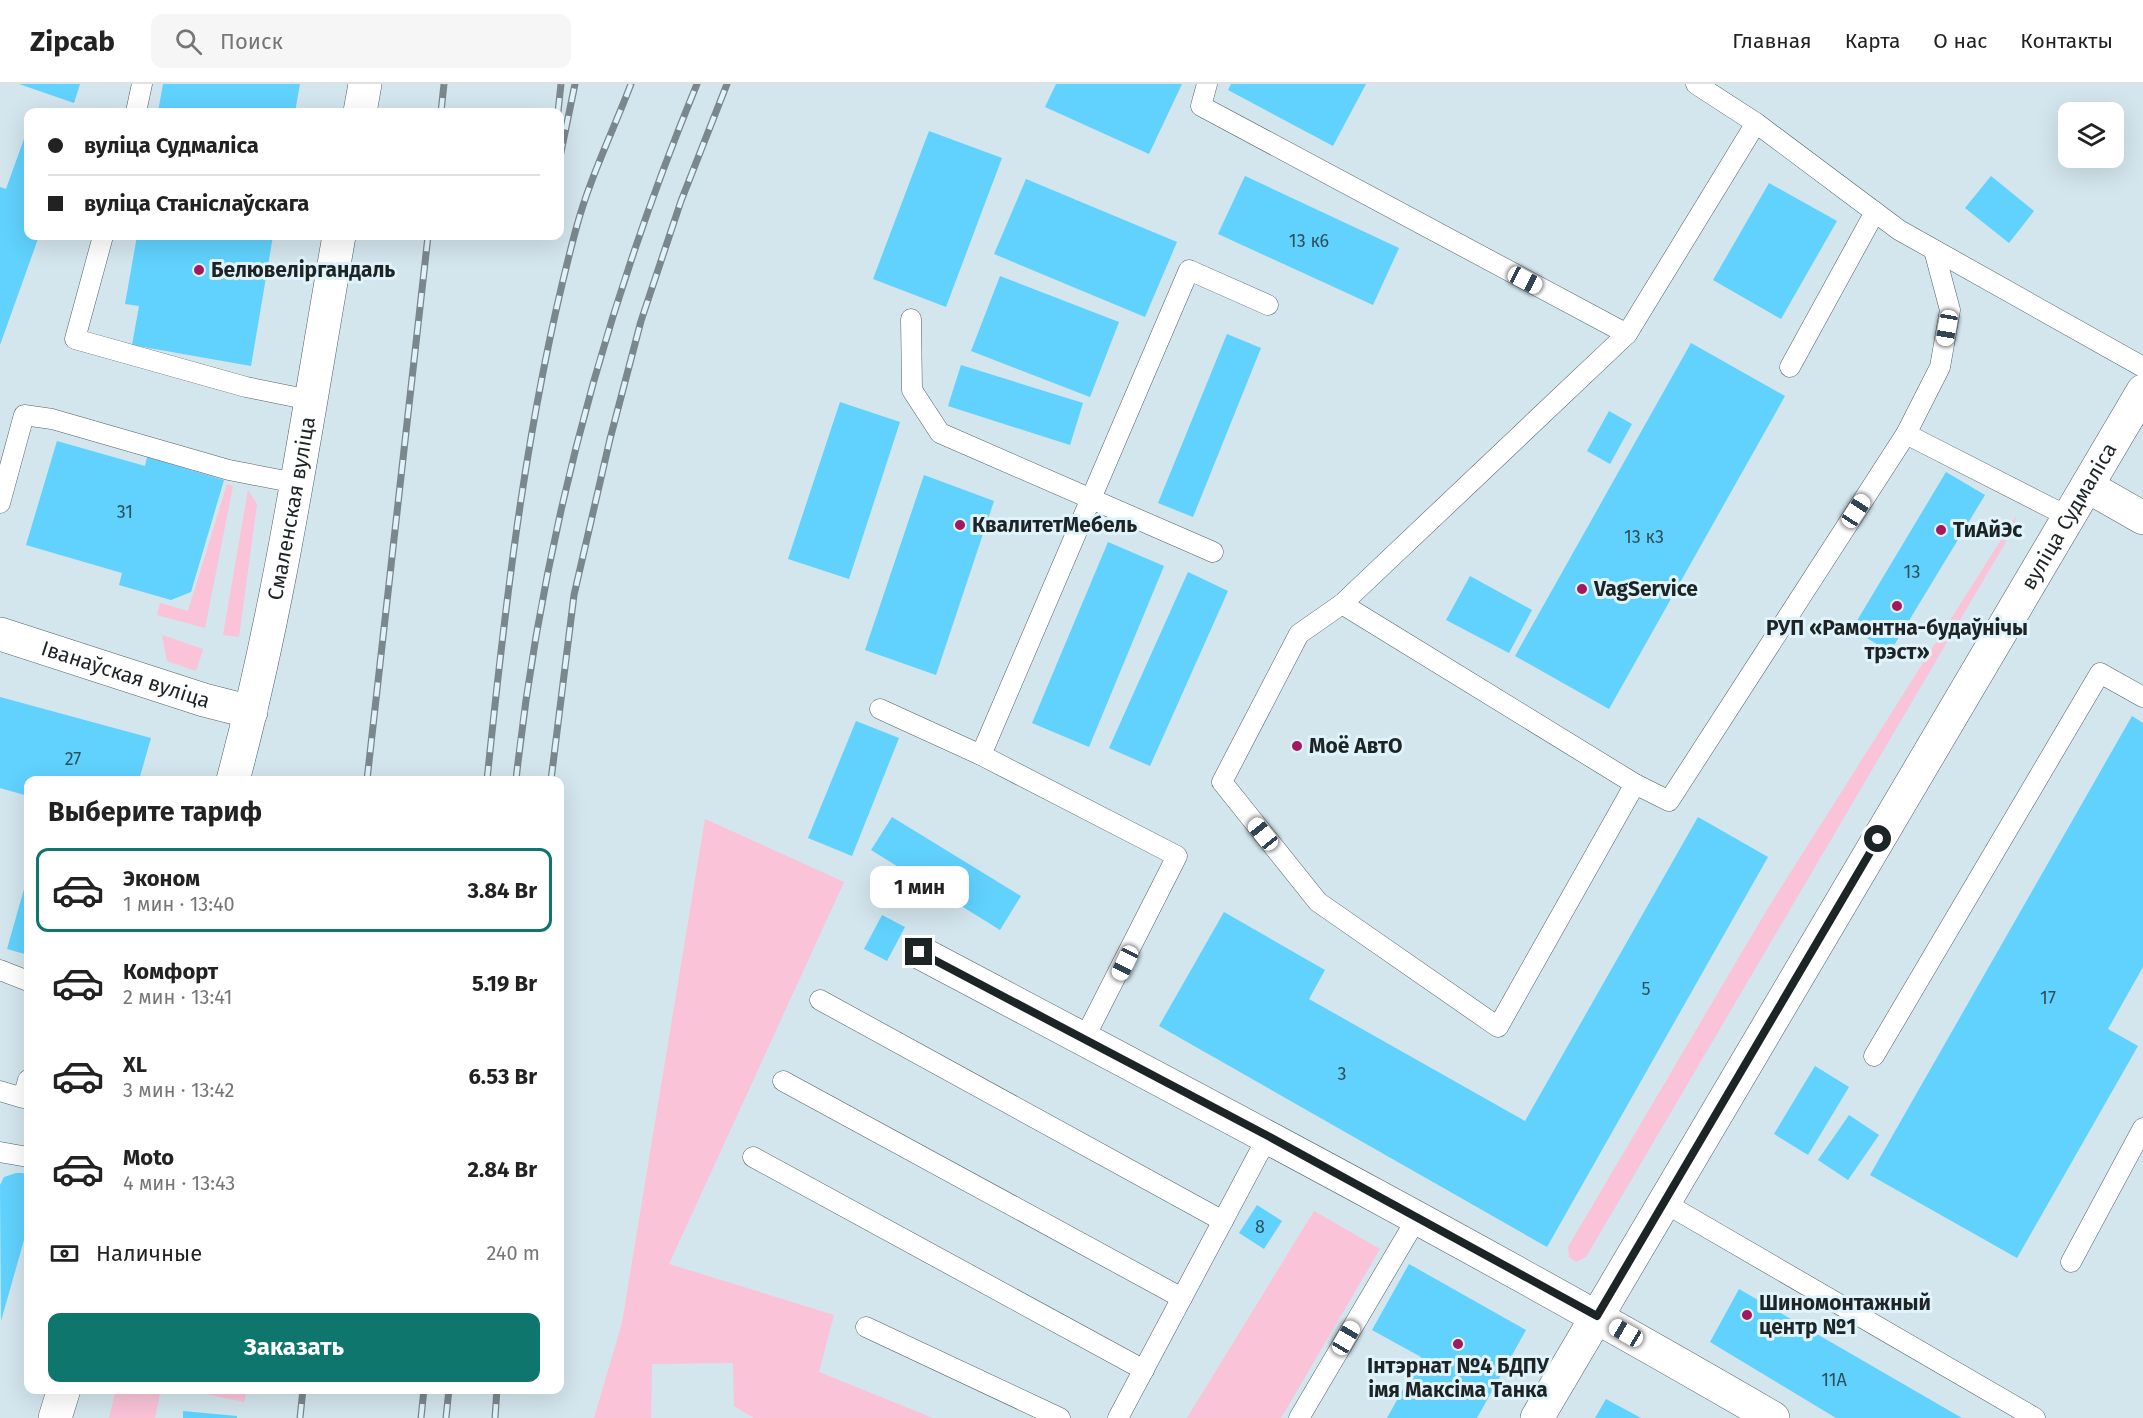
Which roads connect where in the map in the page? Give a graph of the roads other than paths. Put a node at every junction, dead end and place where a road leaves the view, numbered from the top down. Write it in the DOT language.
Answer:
graph roads {
  1 [pos="142,84"];
  2 [pos="365,84"];
  3 [pos="1207,84"];
  4 [pos="1696,84"];
  5 [pos="137,108"];
  6 [pos="361,108"];
  7 [pos="1756,123"];
  8 [pos="1875,212"];
  9 [pos="102,240"];
  10 [pos="338,240"];
  11 [pos="1934,250"];
  12 [pos="1268,306"];
  13 [pos="910,319"];
  14 [pos="1627,334"];
  15 [pos="1790,367"];
  16 [pos="2143,367"];
  17 [pos="2143,391"];
  18 [pos="310,400"];
  19 [pos="1906,434"];
  20 [pos="296,483"];
  21 [pos="2086,486"];
  22 [pos="1092,498"];
  23 [pos="0,503"];
  24 [pos="2069,517"];
  25 [pos="2143,518"];
  26 [pos="1213,552"];
  27 [pos="1342,604"];
  28 [pos="0,634"];
  29 [pos="2143,697"];
  30 [pos="880,709"];
  31 [pos="251,712"];
  32 [pos="981,755"];
  33 [pos="234,776"];
  34 [pos="1635,783"];
  35 [pos="919,952"];
  36 [pos="0,970"];
  37 [pos="24,979"];
  38 [pos="820,1000"];
  39 [pos="1084,1039"];
  40 [pos="1874,1056"];
  41 [pos="783,1081"];
  42 [pos="0,1091"];
  43 [pos="24,1094"];
  44 [pos="2143,1128"];
  45 [pos="1268,1136"];
  46 [pos="0,1152"];
  47 [pos="24,1156"];
  48 [pos="753,1157"];
  49 [pos="1663,1202"];
  50 [pos="1417,1218"];
  51 [pos="1223,1221"];
  52 [pos="2071,1262"];
  53 [pos="1182,1298"];
  54 [pos="1597,1316"];
  55 [pos="866,1327"];
  56 [pos="1144,1370"];
  57 [pos="62,1394"];
  58 [pos="55,1418"];
  59 [pos="1060,1418"];
  60 [pos="1118,1418"];
  61 [pos="1299,1418"];
  62 [pos="1538,1418"];
  63 [pos="1773,1418"];
  64 [pos="2035,1418"];
  1 -- 5 [label="lane"];
  2 -- 6 [label="street"];
  3 -- 14 [label="lane"];
  4 -- 7 [label="lane"];
  7 -- 8 [label="lane"];
  7 -- 14 [label="lane"];
  8 -- 11 [label="lane"];
  8 -- 15 [label="lane"];
  9 -- 18 [label="lane"];
  10 -- 18 [label="street, Смаленская вуліца"];
  11 -- 16 [label="lane"];
  11 -- 19 [label="lane"];
  12 -- 22 [label="lane"];
  13 -- 22 [label="lane"];
  14 -- 27 [label="lane"];
  17 -- 21 [label="street, вуліца Судмаліса"];
  18 -- 20 [label="street, Смаленская вуліца"];
  19 -- 24 [label="lane"];
  19 -- 34 [label="lane"];
  20 -- 23 [label="lane"];
  20 -- 31 [label="street, Смаленская вуліца"];
  21 -- 24 [label="street, вуліца Судмаліса"];
  21 -- 25 [label="street"];
  22 -- 26 [label="lane"];
  22 -- 32 [label="lane"];
  24 -- 49 [label="street, вуліца Судмаліса"];
  27 -- 34 [label="lane"];
  27 -- 34 [label="lane"];
  28 -- 31 [label="street, Іванаўская вуліца"];
  29 -- 40 [label="lane"];
  30 -- 32 [label="lane"];
  31 -- 33 [label="street, Смаленская вуліца"];
  32 -- 39 [label="lane"];
  35 -- 39 [label="street"];
  36 -- 37 [label="lane"];
  38 -- 51 [label="lane"];
  39 -- 45 [label="street"];
  41 -- 53 [label="lane"];
  42 -- 43 [label="lane"];
  44 -- 52 [label="lane"];
  45 -- 50 [label="street"];
  45 -- 51 [label="lane"];
  46 -- 47 [label="lane"];
  48 -- 56 [label="lane"];
  49 -- 54 [label="street, вуліца Судмаліса"];
  49 -- 64 [label="lane"];
  50 -- 54 [label="street"];
  50 -- 61 [label="lane"];
  51 -- 53 [label="lane"];
  53 -- 56 [label="lane"];
  54 -- 62 [label="street, вуліца Судмаліса"];
  54 -- 63 [label="street"];
  55 -- 59 [label="lane"];
  56 -- 60 [label="lane"];
  57 -- 58 [label="street"];
}
